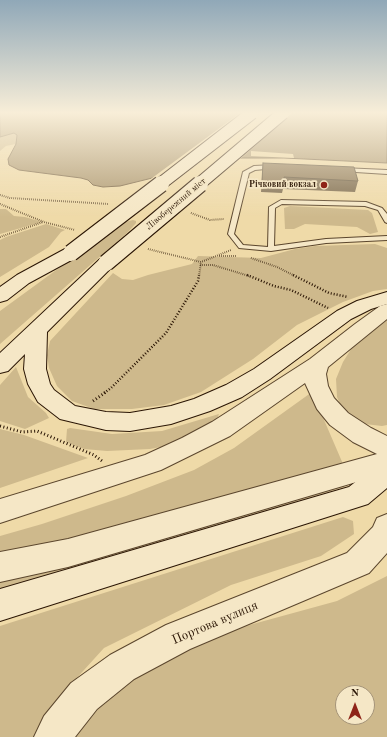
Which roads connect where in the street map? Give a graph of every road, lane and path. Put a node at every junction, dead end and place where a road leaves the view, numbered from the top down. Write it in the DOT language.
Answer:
graph roads {
  1 [pos="209,147"];
  2 [pos="243,147"];
  3 [pos="280,167"];
  4 [pos="335,169"];
  5 [pos="387,172"];
  6 [pos="0,195"];
  7 [pos="115,204"];
  8 [pos="189,213"];
  9 [pos="234,219"];
  10 [pos="387,220"];
  11 [pos="44,222"];
  12 [pos="0,237"];
  13 [pos="387,238"];
  14 [pos="271,248"];
  15 [pos="217,256"];
  16 [pos="243,256"];
  17 [pos="249,258"];
  18 [pos="23,279"];
  19 [pos="0,290"];
  20 [pos="0,296"];
  21 [pos="352,298"];
  22 [pos="387,298"];
  23 [pos="387,310"];
  24 [pos="334,311"];
  25 [pos="37,329"];
  26 [pos="318,364"];
  27 [pos="0,366"];
  28 [pos="88,405"];
  29 [pos="0,426"];
  30 [pos="387,448"];
  31 [pos="387,462"];
  32 [pos="387,472"];
  33 [pos="119,474"];
  34 [pos="0,511"];
  35 [pos="387,527"];
  36 [pos="0,566"];
  37 [pos="0,605"];
  38 [pos="53,737"];
  1 -- 18 [label="main road, bridge"];
  2 -- 25 [label="main road, Лівобережний міст, bridge"];
  3 -- 9 [label="lane"];
  4 -- 5 [label="lane"];
  6 -- 7 [label="path"];
  8 -- 9 [label="path"];
  9 -- 14 [label="lane"];
  10 -- 14 [label="lane"];
  11 -- 12 [label="path"];
  13 -- 14 [label="lane"];
  15 -- 16 [label="path"];
  17 -- 21 [label="path"];
  18 -- 19 [label="main road"];
  18 -- 20 [label="main road"];
  22 -- 25 [label="main road"];
  23 -- 26 [label="main road"];
  24 -- 28 [label="path"];
  25 -- 27 [label="main road, Лівобережний міст"];
  26 -- 30 [label="main road"];
  26 -- 33 [label="main road"];
  29 -- 33 [label="path"];
  31 -- 36 [label="main road"];
  32 -- 37 [label="main road"];
  33 -- 34 [label="main road"];
  35 -- 38 [label="main road, Портова вулиця"];
}
